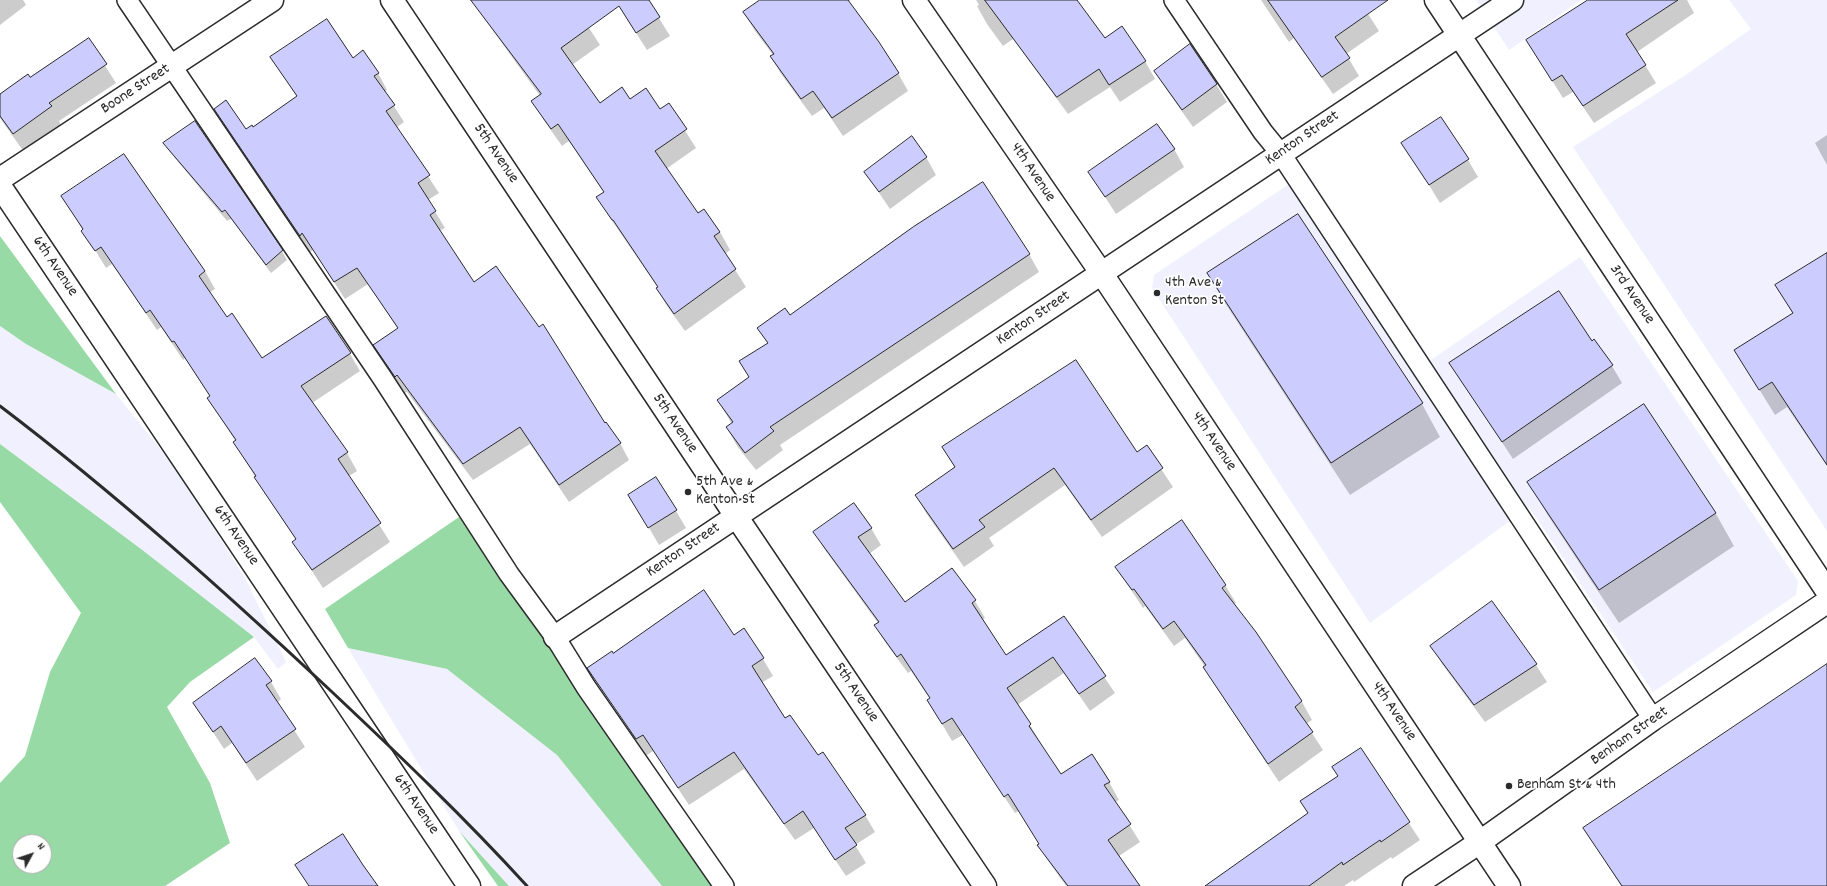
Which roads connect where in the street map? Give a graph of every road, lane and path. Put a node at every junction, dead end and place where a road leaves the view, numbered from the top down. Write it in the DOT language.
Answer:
graph roads {
  1 [pos="127,0"];
  2 [pos="272,0"];
  3 [pos="392,0"];
  4 [pos="914,0"];
  5 [pos="1174,0"];
  6 [pos="1436,0"];
  7 [pos="1512,0"];
  8 [pos="1459,35"];
  9 [pos="172,66"];
  10 [pos="1281,154"];
  11 [pos="0,179"];
  12 [pos="0,186"];
  13 [pos="1102,274"];
  14 [pos="736,516"];
  15 [pos="1827,591"];
  16 [pos="1827,602"];
  17 [pos="555,637"];
  18 [pos="1654,720"];
  19 [pos="1480,842"];
  20 [pos="469,886"];
  21 [pos="724,886"];
  22 [pos="985,886"];
  23 [pos="1414,886"];
  24 [pos="1509,886"];
  1 -- 9 [label="lane"];
  2 -- 9 [label="street, Boone Street"];
  3 -- 14 [label="street, 5th Avenue"];
  4 -- 13 [label="street, 4th Avenue"];
  5 -- 10 [label="lane"];
  6 -- 8 [label="street, 3rd Avenue"];
  7 -- 8 [label="street, Kenton Street"];
  8 -- 10 [label="street, Kenton Street"];
  8 -- 15 [label="street, 3rd Avenue"];
  9 -- 11 [label="street, Boone Street"];
  9 -- 17 [label="lane"];
  10 -- 13 [label="street, Kenton Street"];
  10 -- 18 [label="lane"];
  12 -- 20 [label="street, 6th Avenue"];
  13 -- 14 [label="street, Kenton Street"];
  13 -- 19 [label="street, 4th Avenue"];
  14 -- 17 [label="street, Kenton Street"];
  14 -- 22 [label="street, 5th Avenue"];
  16 -- 18 [label="street, Benham Street"];
  17 -- 21 [label="lane"];
  18 -- 19 [label="street, Benham Street"];
  19 -- 23 [label="street, Benham Street"];
  19 -- 24 [label="street, 4th Avenue"];
}
